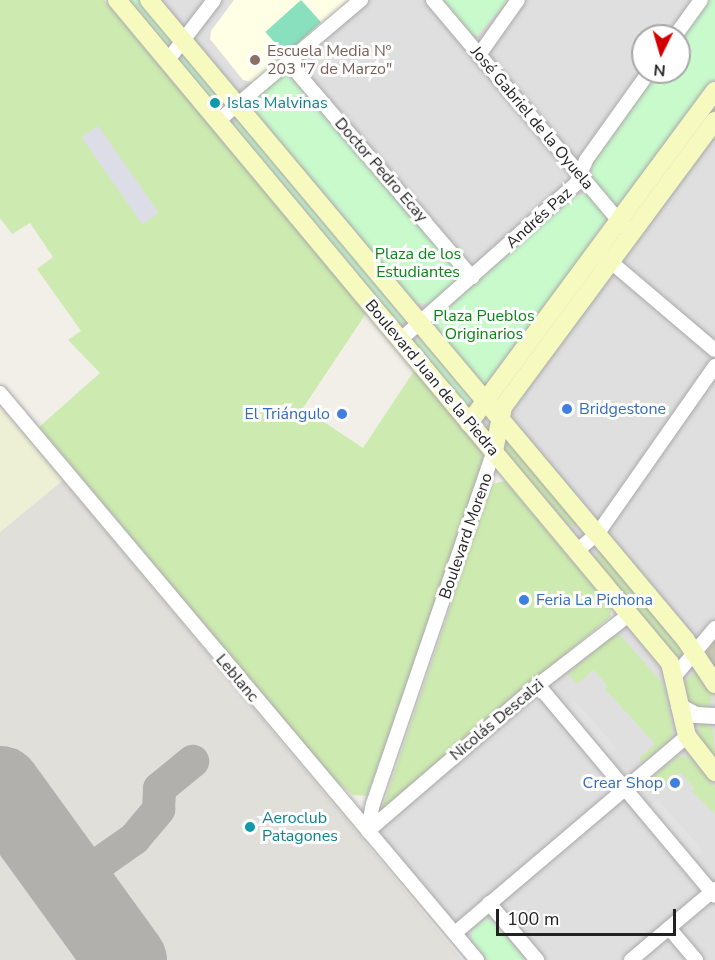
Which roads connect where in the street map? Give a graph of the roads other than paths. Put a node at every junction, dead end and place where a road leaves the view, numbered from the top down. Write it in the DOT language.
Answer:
graph roads {
  1 [pos="117,0"];
  2 [pos="149,0"];
  3 [pos="214,0"];
  4 [pos="361,0"];
  5 [pos="433,0"];
  6 [pos="518,0"];
  7 [pos="701,0"];
  8 [pos="684,24"];
  9 [pos="183,41"];
  10 [pos="479,55"];
  11 [pos="168,60"];
  12 [pos="289,63"];
  13 [pos="640,84"];
  14 [pos="715,91"];
  15 [pos="239,104"];
  16 [pos="715,121"];
  17 [pos="218,122"];
  18 [pos="581,176"];
  19 [pos="626,227"];
  20 [pos="604,256"];
  21 [pos="472,277"];
  22 [pos="419,321"];
  23 [pos="400,340"];
  24 [pos="715,350"];
  25 [pos="715,366"];
  26 [pos="0,393"];
  27 [pos="485,399"];
  28 [pos="500,416"];
  29 [pos="469,423"];
  30 [pos="494,451"];
  31 [pos="597,533"];
  32 [pos="579,549"];
  33 [pos="630,614"];
  34 [pos="715,628"];
  35 [pos="696,654"];
  36 [pos="674,677"];
  37 [pos="715,684"];
  38 [pos="538,685"];
  39 [pos="679,706"];
  40 [pos="715,716"];
  41 [pos="687,736"];
  42 [pos="715,772"];
  43 [pos="625,788"];
  44 [pos="368,831"];
  45 [pos="714,892"];
  46 [pos="489,903"];
  47 [pos="669,928"];
  48 [pos="455,933"];
  49 [pos="477,960"];
  50 [pos="537,960"];
  51 [pos="631,960"];
  52 [pos="696,960"];
  1 -- 11 [label="main road, Boulevard Juan de la Piedra"];
  2 -- 9 [label="main road, Boulevard Juan de la Piedra"];
  3 -- 9 [label="street"];
  4 -- 12 [label="street"];
  5 -- 10 [label="street, José Gabriel de la Oyuela"];
  6 -- 10 [label="street"];
  7 -- 8 [label="street"];
  9 -- 11 [label="street"];
  9 -- 15 [label="main road, Boulevard Juan de la Piedra"];
  10 -- 18 [label="street, José Gabriel de la Oyuela"];
  11 -- 17 [label="main road, Boulevard Juan de la Piedra"];
  12 -- 15 [label="street"];
  12 -- 21 [label="street, Doctor Pedro Ecay"];
  13 -- 18 [label="street, Andrés Paz"];
  14 -- 19 [label="main road, Boulevard Moreno"];
  15 -- 17 [label="street"];
  15 -- 22 [label="main road, Boulevard Juan de la Piedra"];
  16 -- 19 [label="main road, Boulevard Moreno"];
  17 -- 23 [label="main road, Boulevard Juan de la Piedra"];
  18 -- 19 [label="street, José Gabriel de la Oyuela"];
  18 -- 21 [label="street, Andrés Paz"];
  19 -- 20 [label="main road, Boulevard Moreno"];
  20 -- 24 [label="street"];
  20 -- 27 [label="main road, Boulevard Moreno"];
  20 -- 28 [label="main road, Boulevard Moreno"];
  21 -- 22 [label="street, Andrés Paz"];
  22 -- 23 [label="street, Andrés Paz"];
  22 -- 27 [label="main road, Boulevard Juan de la Piedra"];
  23 -- 29 [label="main road, Boulevard Juan de la Piedra"];
  25 -- 31 [label="street"];
  26 -- 44 [label="street, Leblanc"];
  27 -- 28 [label="main road, Boulevard Juan de la Piedra"];
  27 -- 29 [label="main road, Boulevard Moreno"];
  28 -- 30 [label="main road, Boulevard Moreno"];
  28 -- 31 [label="main road, Boulevard Juan de la Piedra"];
  29 -- 30 [label="main road, Boulevard Juan de la Piedra"];
  30 -- 32 [label="main road, Boulevard Juan de la Piedra"];
  30 -- 44 [label="street, Boulevard Moreno"];
  31 -- 32 [label="street"];
  31 -- 35 [label="main road, Boulevard Juan de la Piedra"];
  32 -- 33 [label="main road, Boulevard Juan de la Piedra"];
  33 -- 36 [label="main road, Boulevard Juan de la Piedra"];
  33 -- 38 [label="street, Nicolás Descalzi"];
  34 -- 35 [label="street"];
  35 -- 36 [label="street"];
  35 -- 37 [label="main road, Boulevard Juan de la Piedra"];
  36 -- 39 [label="main road, Boulevard Juan de la Piedra"];
  38 -- 43 [label="street"];
  38 -- 44 [label="street, Nicolás Descalzi"];
  39 -- 40 [label="street"];
  39 -- 41 [label="main road, Boulevard Juan de la Piedra"];
  41 -- 42 [label="main road, Boulevard Juan de la Piedra"];
  41 -- 43 [label="street"];
  43 -- 45 [label="street"];
  43 -- 46 [label="street"];
  44 -- 48 [label="street, Leblanc"];
  45 -- 47 [label="street"];
  46 -- 48 [label="street"];
  46 -- 50 [label="street"];
  47 -- 51 [label="street"];
  47 -- 52 [label="street"];
  48 -- 49 [label="street, Leblanc"];
}
